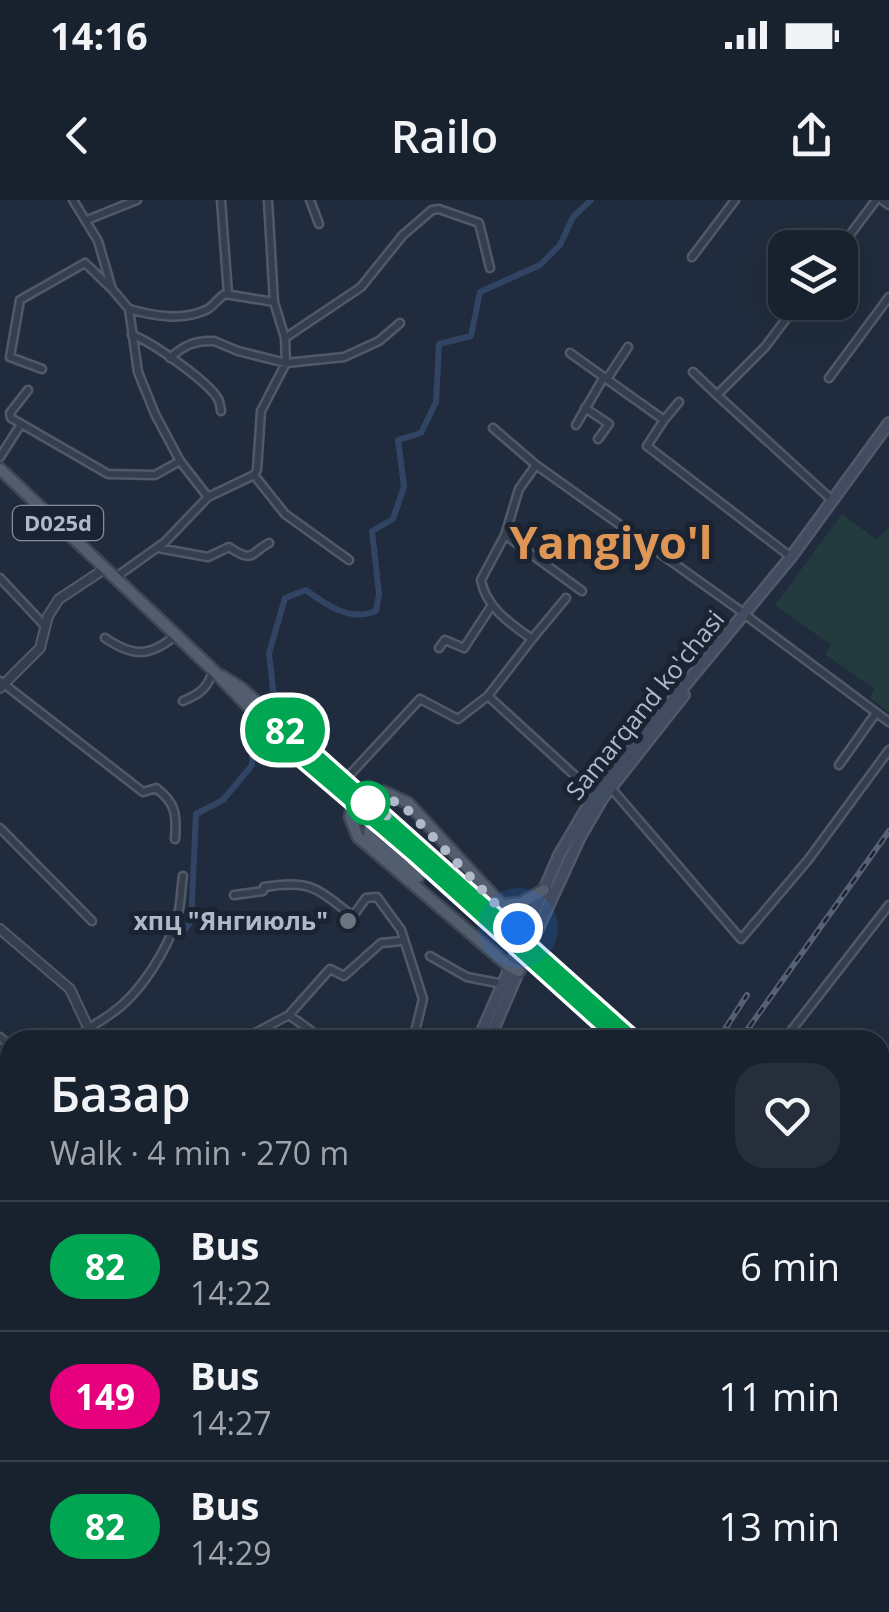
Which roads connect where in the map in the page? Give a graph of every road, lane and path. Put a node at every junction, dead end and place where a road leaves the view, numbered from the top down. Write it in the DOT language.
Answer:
graph roads {
  1 [pos="74,200"];
  2 [pos="137,200"];
  3 [pos="221,200"];
  4 [pos="310,200"];
  5 [pos="735,200"];
  6 [pos="879,200"];
  7 [pos="269,201"];
  8 [pos="889,206"];
  9 [pos="87,220"];
  10 [pos="319,224"];
  11 [pos="855,230"];
  12 [pos="692,257"];
  13 [pos="490,268"];
  14 [pos="112,288"];
  15 [pos="228,294"];
  16 [pos="889,297"];
  17 [pos="274,302"];
  18 [pos="128,309"];
  19 [pos="786,320"];
  20 [pos="400,323"];
  21 [pos="132,334"];
  22 [pos="285,338"];
  23 [pos="628,347"];
  24 [pos="570,352"];
  25 [pos="170,358"];
  26 [pos="286,363"];
  27 [pos="42,370"];
  28 [pos="693,372"];
  29 [pos="605,378"];
  30 [pos="829,378"];
  31 [pos="28,390"];
  32 [pos="718,395"];
  33 [pos="679,402"];
  34 [pos="586,408"];
  35 [pos="221,411"];
  36 [pos="664,420"];
  37 [pos="889,423"];
  38 [pos="21,424"];
  39 [pos="576,425"];
  40 [pos="493,428"];
  41 [pos="889,432"];
  42 [pos="598,439"];
  43 [pos="0,457"];
  44 [pos="180,461"];
  45 [pos="536,465"];
  46 [pos="0,469"];
  47 [pos="254,475"];
  48 [pos="208,496"];
  49 [pos="835,502"];
  50 [pos="505,535"];
  51 [pos="269,544"];
  52 [pos="157,548"];
  53 [pos="791,557"];
  54 [pos="350,560"];
  55 [pos="110,573"];
  56 [pos="0,578"];
  57 [pos="582,591"];
  58 [pos="566,598"];
  59 [pos="492,605"];
  60 [pos="747,615"];
  61 [pos="45,626"];
  62 [pos="175,636"];
  63 [pos="104,638"];
  64 [pos="532,639"];
  65 [pos="439,648"];
  66 [pos="213,670"];
  67 [pos="1,685"];
  68 [pos="488,696"];
  69 [pos="182,701"];
  70 [pos="876,713"];
  71 [pos="889,722"];
  72 [pos="280,732"];
  73 [pos="889,750"];
  74 [pos="839,765"];
  75 [pos="344,782"];
  76 [pos="610,787"];
  77 [pos="595,794"];
  78 [pos="356,798"];
  79 [pos="383,822"];
  80 [pos="0,828"];
  81 [pos="175,839"];
  82 [pos="418,851"];
  83 [pos="183,876"];
  84 [pos="544,890"];
  85 [pos="234,895"];
  86 [pos="502,905"];
  87 [pos="889,905"];
  88 [pos="92,921"];
  89 [pos="0,928"];
  90 [pos="531,932"];
  91 [pos="402,940"];
  92 [pos="430,956"];
  93 [pos="516,966"];
  94 [pos="507,987"];
  95 [pos="289,1015"];
  96 [pos="88,1026"];
  97 [pos="84,1030"];
  98 [pos="90,1030"];
  99 [pos="261,1030"];
  100 [pos="310,1030"];
  101 [pos="415,1030"];
  102 [pos="483,1030"];
  103 [pos="492,1030"];
  104 [pos="610,1030"];
  105 [pos="622,1030"];
  106 [pos="792,1030"];
  1 -- 9 [label="street"];
  2 -- 9 [label="street"];
  3 -- 15 [label="street"];
  4 -- 10 [label="street"];
  5 -- 12 [label="street"];
  6 -- 8 [label="street"];
  6 -- 11 [label="street"];
  7 -- 17 [label="street"];
  9 -- 14 [label="street"];
  13 -- 22 [label="street"];
  14 -- 18 [label="street"];
  14 -- 27 [label="street"];
  15 -- 17 [label="street"];
  15 -- 18 [label="street"];
  16 -- 30 [label="street"];
  17 -- 22 [label="street"];
  18 -- 21 [label="street"];
  19 -- 32 [label="street"];
  20 -- 26 [label="street"];
  21 -- 25 [label="street"];
  21 -- 44 [label="street"];
  22 -- 26 [label="street"];
  23 -- 29 [label="street"];
  24 -- 29 [label="street"];
  25 -- 26 [label="street"];
  25 -- 35 [label="street"];
  26 -- 47 [label="street"];
  28 -- 32 [label="street"];
  29 -- 34 [label="street"];
  29 -- 36 [label="street"];
  31 -- 38 [label="street"];
  32 -- 49 [label="street"];
  33 -- 36 [label="street"];
  34 -- 39 [label="street"];
  34 -- 42 [label="street"];
  36 -- 53 [label="street"];
  37 -- 49 [label="main road, Samarqand ko'chasi"];
  38 -- 43 [label="street"];
  38 -- 44 [label="street"];
  40 -- 45 [label="street"];
  41 -- 49 [label="main road, Samarqand ko'chasi"];
  44 -- 48 [label="street"];
  45 -- 50 [label="street"];
  45 -- 60 [label="street"];
  46 -- 55 [label="main road, D025d"];
  47 -- 48 [label="street"];
  47 -- 54 [label="street"];
  48 -- 52 [label="street"];
  49 -- 53 [label="main road, Samarqand ko'chasi"];
  49 -- 60 [label="main road, Samarqand ko'chasi"];
  50 -- 57 [label="street"];
  50 -- 59 [label="street"];
  51 -- 52 [label="street"];
  52 -- 55 [label="street"];
  53 -- 60 [label="main road, Samarqand ko'chasi"];
  55 -- 61 [label="street"];
  55 -- 62 [label="main road, D025d"];
  56 -- 61 [label="street"];
  58 -- 64 [label="street"];
  59 -- 64 [label="street"];
  59 -- 65 [label="street"];
  60 -- 70 [label="street"];
  60 -- 76 [label="main road, Samarqand ko'chasi"];
  60 -- 77 [label="main road, Samarqand ko'chasi"];
  61 -- 67 [label="street"];
  62 -- 63 [label="street"];
  62 -- 66 [label="main road, D025d"];
  64 -- 68 [label="street"];
  66 -- 69 [label="street"];
  66 -- 72 [label="main road, D025d"];
  67 -- 81 [label="street"];
  68 -- 75 [label="street"];
  68 -- 77 [label="street"];
  70 -- 71 [label="street"];
  70 -- 74 [label="street"];
  72 -- 75 [label="main road, D025d"];
  72 -- 78 [label="main road, D025d"];
  73 -- 76 [label="street"];
  75 -- 78 [label="main road, D025d"];
  76 -- 90 [label="main road, Samarqand ko'chasi"];
  77 -- 84 [label="main road, Samarqand ko'chasi"];
  78 -- 79 [label="main road"];
  78 -- 86 [label="main road"];
  78 -- 93 [label="main road"];
  79 -- 82 [label="main road"];
  79 -- 90 [label="main road"];
  79 -- 93 [label="main road"];
  80 -- 88 [label="street"];
  82 -- 104 [label="main road, bridge"];
  82 -- 105 [label="main road, bridge"];
  83 -- 96 [label="street"];
  84 -- 86 [label="main road"];
  84 -- 90 [label="main road, Samarqand ko'chasi"];
  85 -- 91 [label="street"];
  86 -- 90 [label="main road"];
  87 -- 106 [label="street"];
  89 -- 96 [label="street"];
  90 -- 93 [label="main road, Samarqand ko'chasi"];
  91 -- 95 [label="street"];
  91 -- 101 [label="street"];
  92 -- 94 [label="street"];
  93 -- 94 [label="main road, Samarqand ko'chasi"];
  94 -- 102 [label="main road, Samarqand ko'chasi"];
  94 -- 103 [label="main road, Samarqand ko'chasi"];
  95 -- 99 [label="street"];
  95 -- 100 [label="street"];
  96 -- 97 [label="street"];
  96 -- 98 [label="street"];
}
